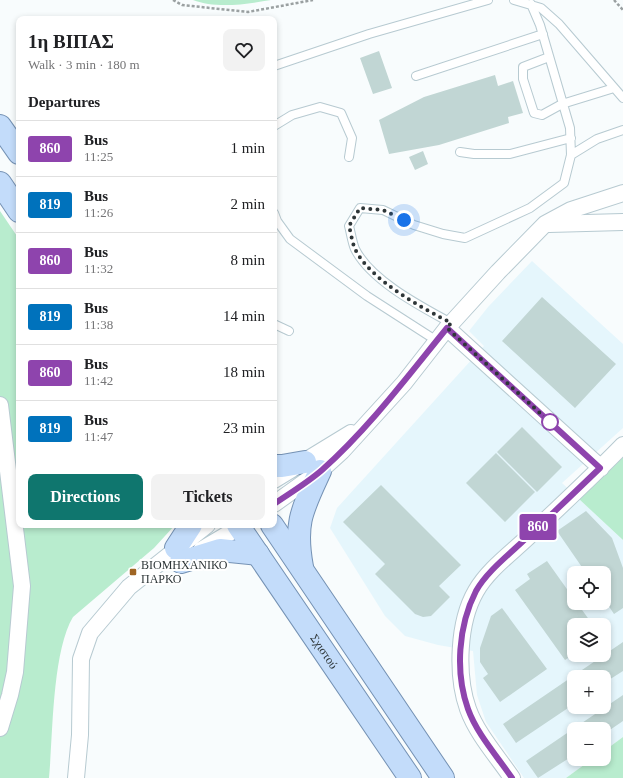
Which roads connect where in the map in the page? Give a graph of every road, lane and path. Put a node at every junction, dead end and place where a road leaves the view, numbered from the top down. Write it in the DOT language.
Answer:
graph roads {
  1 [pos="173,0"];
  2 [pos="313,0"];
  3 [pos="488,0"];
  4 [pos="514,0"];
  5 [pos="614,0"];
  6 [pos="531,4"];
  7 [pos="623,10"];
  8 [pos="543,34"];
  9 [pos="549,57"];
  10 [pos="277,65"];
  11 [pos="416,76"];
  12 [pos="614,88"];
  13 [pos="623,98"];
  14 [pos="562,104"];
  15 [pos="277,124"];
  16 [pos="0,126"];
  17 [pos="623,130"];
  18 [pos="571,138"];
  19 [pos="16,149"];
  20 [pos="460,152"];
  21 [pos="571,155"];
  22 [pos="349,157"];
  23 [pos="0,183"];
  24 [pos="623,193"];
  25 [pos="16,207"];
  26 [pos="277,222"];
  27 [pos="623,222"];
  28 [pos="545,224"];
  29 [pos="277,326"];
  30 [pos="449,326"];
  31 [pos="289,332"];
  32 [pos="437,341"];
  33 [pos="0,405"];
  34 [pos="623,445"];
  35 [pos="277,466"];
  36 [pos="313,467"];
  37 [pos="600,468"];
  38 [pos="277,479"];
  39 [pos="277,501"];
  40 [pos="190,528"];
  41 [pos="204,528"];
  42 [pos="236,528"];
  43 [pos="241,528"];
  44 [pos="274,528"];
  45 [pos="258,554"];
  46 [pos="179,555"];
  47 [pos="302,570"];
  48 [pos="0,728"];
  49 [pos="76,778"];
  50 [pos="410,778"];
  51 [pos="443,778"];
  52 [pos="512,778"];
  1 -- 2 [label="path"];
  3 -- 10 [label="lane"];
  4 -- 6 [label="lane"];
  5 -- 7 [label="path"];
  6 -- 8 [label="lane"];
  6 -- 12 [label="lane"];
  8 -- 9 [label="lane"];
  8 -- 11 [label="lane"];
  9 -- 14 [label="lane"];
  9 -- 14 [label="lane"];
  12 -- 13 [label="lane"];
  12 -- 14 [label="lane"];
  14 -- 18 [label="lane"];
  15 -- 22 [label="lane"];
  16 -- 19 [label="main road"];
  17 -- 21 [label="lane"];
  18 -- 20 [label="lane"];
  18 -- 21 [label="lane"];
  21 -- 30 [label="lane"];
  23 -- 25 [label="main road"];
  24 -- 28 [label="street"];
  26 -- 32 [label="lane"];
  27 -- 28 [label="street"];
  28 -- 30 [label="street"];
  29 -- 31 [label="lane"];
  30 -- 32 [label="street"];
  30 -- 37 [label="street"];
  32 -- 36 [label="street"];
  33 -- 48 [label="street"];
  34 -- 37 [label="street"];
  35 -- 36 [label="main road"];
  36 -- 38 [label="street"];
  36 -- 39 [label="street"];
  36 -- 47 [label="main road"];
  37 -- 52 [label="street"];
  40 -- 46 [label="main road"];
  41 -- 46 [label="street"];
  42 -- 46 [label="street"];
  43 -- 45 [label="main road, Σχιστού"];
  44 -- 47 [label="main road"];
  45 -- 46 [label="main road"];
  45 -- 50 [label="main road, Σχιστού"];
  46 -- 49 [label="street"];
  47 -- 51 [label="main road"];
}
